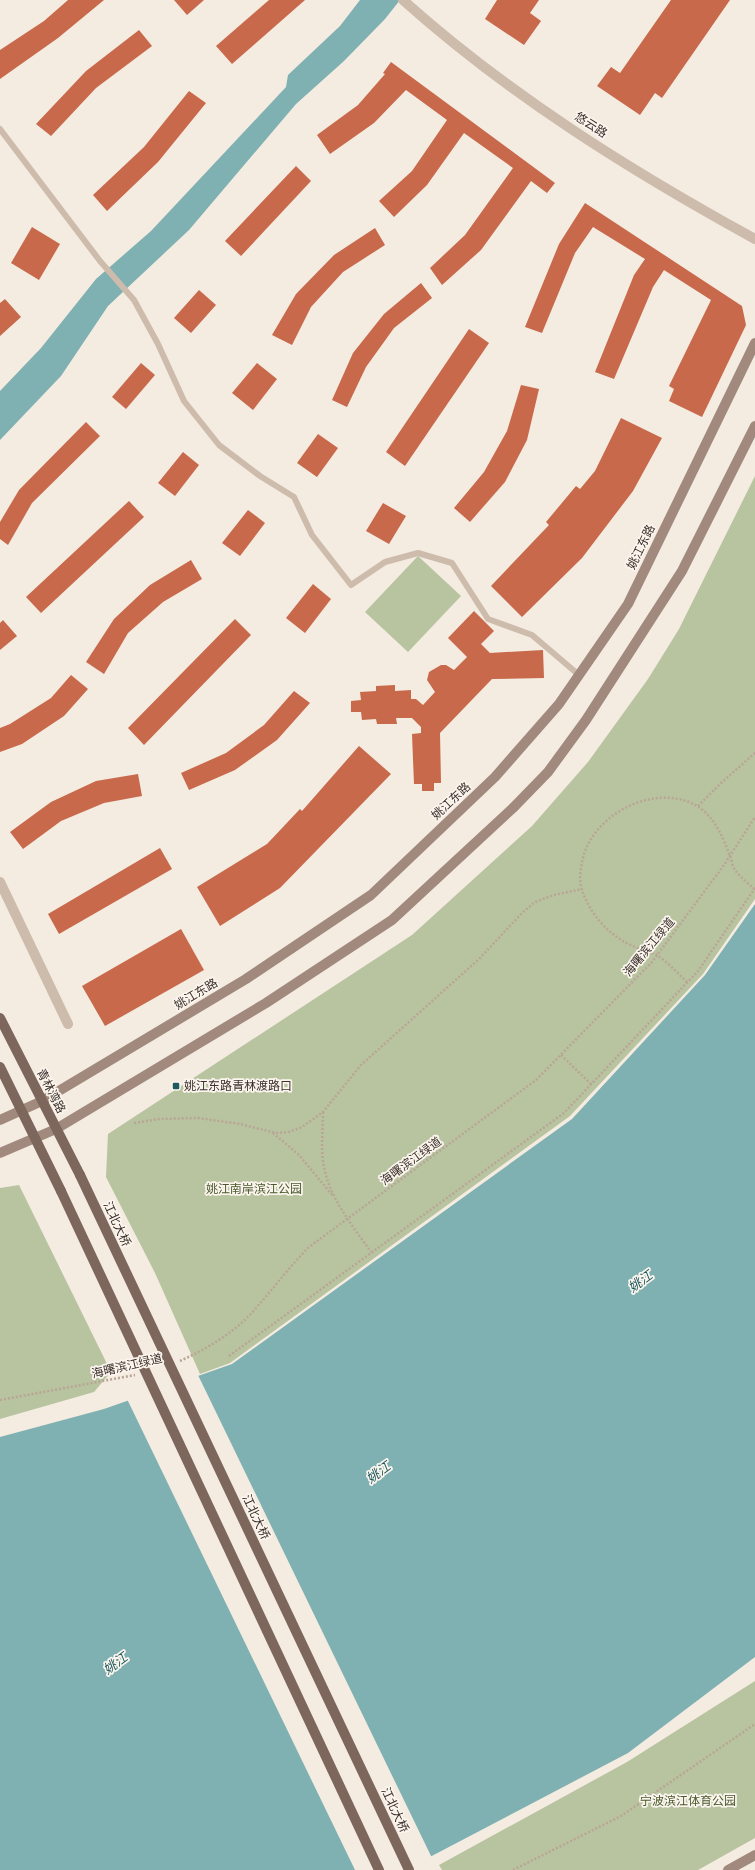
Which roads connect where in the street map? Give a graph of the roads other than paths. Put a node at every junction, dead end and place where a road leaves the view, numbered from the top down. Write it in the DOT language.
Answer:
graph roads {
  1 [pos="403,0"];
  2 [pos="0,129"];
  3 [pos="755,239"];
  4 [pos="755,343"];
  5 [pos="755,426"];
  6 [pos="579,675"];
  7 [pos="0,882"];
  8 [pos="0,1018"];
  9 [pos="68,1024"];
  10 [pos="0,1067"];
  11 [pos="42,1101"];
  12 [pos="22,1110"];
  13 [pos="0,1120"];
  14 [pos="56,1129"];
  15 [pos="36,1138"];
  16 [pos="0,1153"];
  17 [pos="80,1175"];
  18 [pos="755,1856"];
  19 [pos="379,1870"];
  20 [pos="409,1870"];
  21 [pos="728,1870"];
  1 -- 3 [label="street, 悠云路"];
  2 -- 6 [label="lane"];
  4 -- 6 [label="main road, 姚江东路"];
  5 -- 14 [label="main road"];
  6 -- 11 [label="main road, 姚江东路"];
  7 -- 9 [label="street"];
  8 -- 11 [label="main road, 青林湾路"];
  10 -- 12 [label="main road"];
  11 -- 12 [label="main road, 姚江东路"];
  11 -- 14 [label="main road, 青林湾路"];
  12 -- 13 [label="main road, 姚江东路"];
  12 -- 15 [label="main road"];
  14 -- 15 [label="main road"];
  14 -- 17 [label="main road, 青林湾路"];
  15 -- 16 [label="main road"];
  15 -- 19 [label="main road, bridge"];
  17 -- 20 [label="main road, 江北大桥, bridge"];
  18 -- 21 [label="main road"];
}
